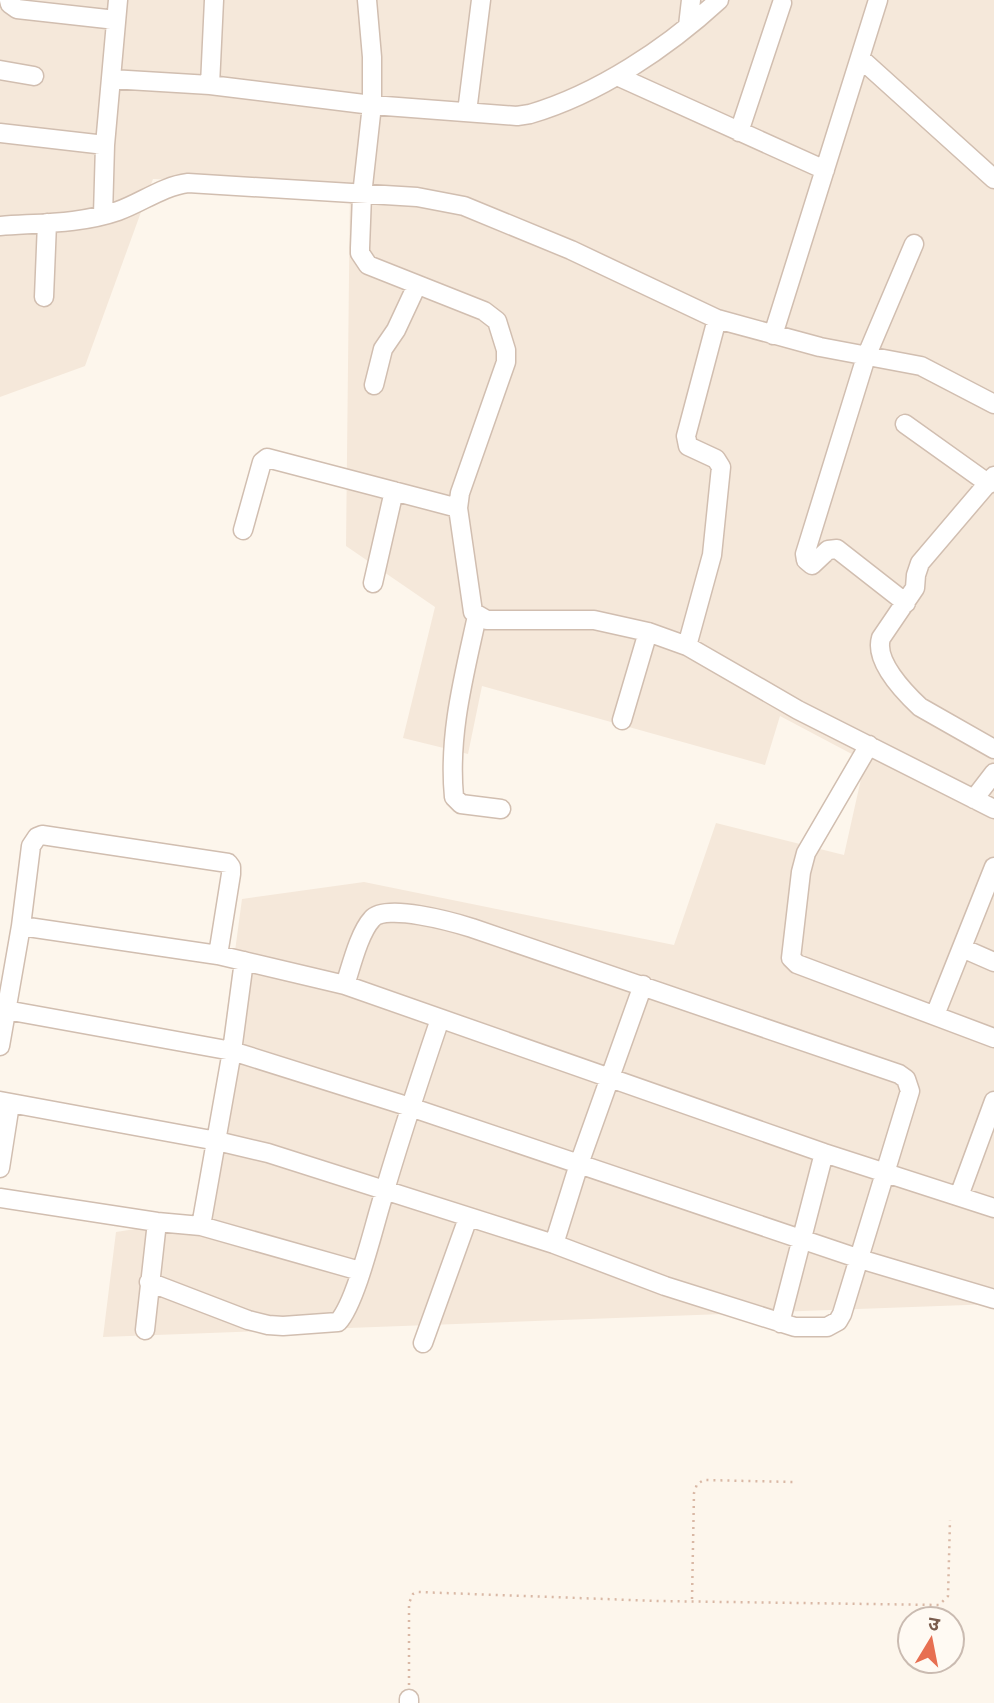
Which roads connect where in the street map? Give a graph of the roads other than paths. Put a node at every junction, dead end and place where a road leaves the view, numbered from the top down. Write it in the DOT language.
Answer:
graph roads {
  1 [pos="9,0"];
  2 [pos="118,0"];
  3 [pos="214,0"];
  4 [pos="367,0"];
  5 [pos="481,0"];
  6 [pos="691,0"];
  7 [pos="719,0"];
  8 [pos="878,0"];
  9 [pos="782,3"];
  10 [pos="116,20"];
  11 [pos="688,26"];
  12 [pos="860,58"];
  13 [pos="0,70"];
  14 [pos="34,76"];
  15 [pos="617,76"];
  16 [pos="111,79"];
  17 [pos="209,86"];
  18 [pos="372,105"];
  19 [pos="467,112"];
  20 [pos="739,132"];
  21 [pos="0,133"];
  22 [pos="105,145"];
  23 [pos="825,170"];
  24 [pos="994,179"];
  25 [pos="362,195"];
  26 [pos="103,215"];
  27 [pos="47,223"];
  28 [pos="0,226"];
  29 [pos="914,244"];
  30 [pos="417,285"];
  31 [pos="44,297"];
  32 [pos="717,319"];
  33 [pos="773,335"];
  34 [pos="866,357"];
  35 [pos="374,385"];
  36 [pos="994,404"];
  37 [pos="905,424"];
  38 [pos="992,480"];
  39 [pos="394,491"];
  40 [pos="458,508"];
  41 [pos="243,530"];
  42 [pos="373,583"];
  43 [pos="906,603"];
  44 [pos="477,616"];
  45 [pos="648,632"];
  46 [pos="687,646"];
  47 [pos="622,720"];
  48 [pos="869,745"];
  49 [pos="994,749"];
  50 [pos="994,773"];
  51 [pos="974,799"];
  52 [pos="501,809"];
  53 [pos="994,809"];
  54 [pos="994,867"];
  55 [pos="21,926"];
  56 [pos="961,948"];
  57 [pos="218,955"];
  58 [pos="244,961"];
  59 [pos="994,962"];
  60 [pos="345,985"];
  61 [pos="643,985"];
  62 [pos="6,1010"];
  63 [pos="935,1015"];
  64 [pos="440,1019"];
  65 [pos="994,1038"];
  66 [pos="0,1045"];
  67 [pos="232,1051"];
  68 [pos="610,1077"];
  69 [pos="994,1101"];
  70 [pos="5,1102"];
  71 [pos="410,1107"];
  72 [pos="217,1141"];
  73 [pos="824,1153"];
  74 [pos="579,1164"];
  75 [pos="0,1168"];
  76 [pos="886,1173"];
  77 [pos="385,1189"];
  78 [pos="959,1196"];
  79 [pos="0,1198"];
  80 [pos="994,1208"];
  81 [pos="468,1218"];
  82 [pos="157,1222"];
  83 [pos="201,1226"];
  84 [pos="800,1238"];
  85 [pos="554,1244"];
  86 [pos="860,1259"];
  87 [pos="360,1272"];
  88 [pos="149,1282"];
  89 [pos="994,1299"];
  90 [pos="779,1323"];
  91 [pos="145,1330"];
  92 [pos="423,1343"];
  1 -- 10 [label="street"];
  2 -- 10 [label="street"];
  3 -- 17 [label="street"];
  4 -- 18 [label="street"];
  5 -- 19 [label="street"];
  6 -- 11 [label="street"];
  7 -- 11 [label="street"];
  8 -- 12 [label="street"];
  9 -- 20 [label="street"];
  10 -- 16 [label="street"];
  11 -- 15 [label="street"];
  12 -- 23 [label="street"];
  12 -- 24 [label="street"];
  13 -- 14 [label="street"];
  15 -- 19 [label="street"];
  15 -- 20 [label="street"];
  16 -- 17 [label="street"];
  16 -- 22 [label="street"];
  17 -- 18 [label="street"];
  18 -- 19 [label="street"];
  18 -- 25 [label="street"];
  20 -- 23 [label="street"];
  21 -- 22 [label="street"];
  22 -- 26 [label="street"];
  23 -- 33 [label="street"];
  25 -- 26 [label="street"];
  25 -- 30 [label="street"];
  25 -- 32 [label="street"];
  26 -- 27 [label="street"];
  27 -- 28 [label="street"];
  27 -- 31 [label="street"];
  29 -- 34 [label="street"];
  30 -- 35 [label="street"];
  30 -- 40 [label="street"];
  32 -- 33 [label="street"];
  32 -- 46 [label="street"];
  33 -- 34 [label="street"];
  34 -- 36 [label="street"];
  34 -- 43 [label="street"];
  37 -- 38 [label="street"];
  38 -- 43 [label="street"];
  39 -- 40 [label="street"];
  39 -- 41 [label="street"];
  39 -- 42 [label="street"];
  40 -- 44 [label="street"];
  43 -- 49 [label="street"];
  44 -- 45 [label="street"];
  44 -- 52 [label="street"];
  45 -- 46 [label="street"];
  45 -- 47 [label="street"];
  46 -- 48 [label="street"];
  48 -- 51 [label="street"];
  48 -- 63 [label="street"];
  50 -- 51 [label="street"];
  51 -- 53 [label="street"];
  54 -- 56 [label="street"];
  55 -- 57 [label="street"];
  55 -- 57 [label="street"];
  55 -- 62 [label="street"];
  56 -- 59 [label="street"];
  56 -- 63 [label="street"];
  57 -- 58 [label="street"];
  58 -- 60 [label="street"];
  58 -- 67 [label="street"];
  60 -- 61 [label="street"];
  60 -- 64 [label="street"];
  61 -- 68 [label="street"];
  61 -- 76 [label="street"];
  62 -- 66 [label="street"];
  62 -- 67 [label="street"];
  63 -- 65 [label="street"];
  64 -- 68 [label="street"];
  64 -- 71 [label="street"];
  67 -- 71 [label="street"];
  67 -- 72 [label="street"];
  68 -- 73 [label="street"];
  68 -- 74 [label="street"];
  69 -- 78 [label="street"];
  70 -- 72 [label="street"];
  70 -- 75 [label="street"];
  71 -- 74 [label="street"];
  71 -- 77 [label="street"];
  72 -- 77 [label="street"];
  72 -- 83 [label="street"];
  73 -- 76 [label="street"];
  73 -- 84 [label="street"];
  74 -- 84 [label="street"];
  74 -- 85 [label="street"];
  76 -- 78 [label="street"];
  76 -- 86 [label="street"];
  77 -- 81 [label="street"];
  77 -- 87 [label="street"];
  78 -- 80 [label="street"];
  79 -- 82 [label="street"];
  81 -- 85 [label="street"];
  81 -- 92 [label="street"];
  82 -- 83 [label="street"];
  82 -- 88 [label="street"];
  83 -- 87 [label="street"];
  84 -- 86 [label="street"];
  84 -- 90 [label="street"];
  85 -- 90 [label="street"];
  86 -- 89 [label="street"];
  86 -- 90 [label="street"];
  87 -- 88 [label="street"];
  88 -- 91 [label="street"];
}
